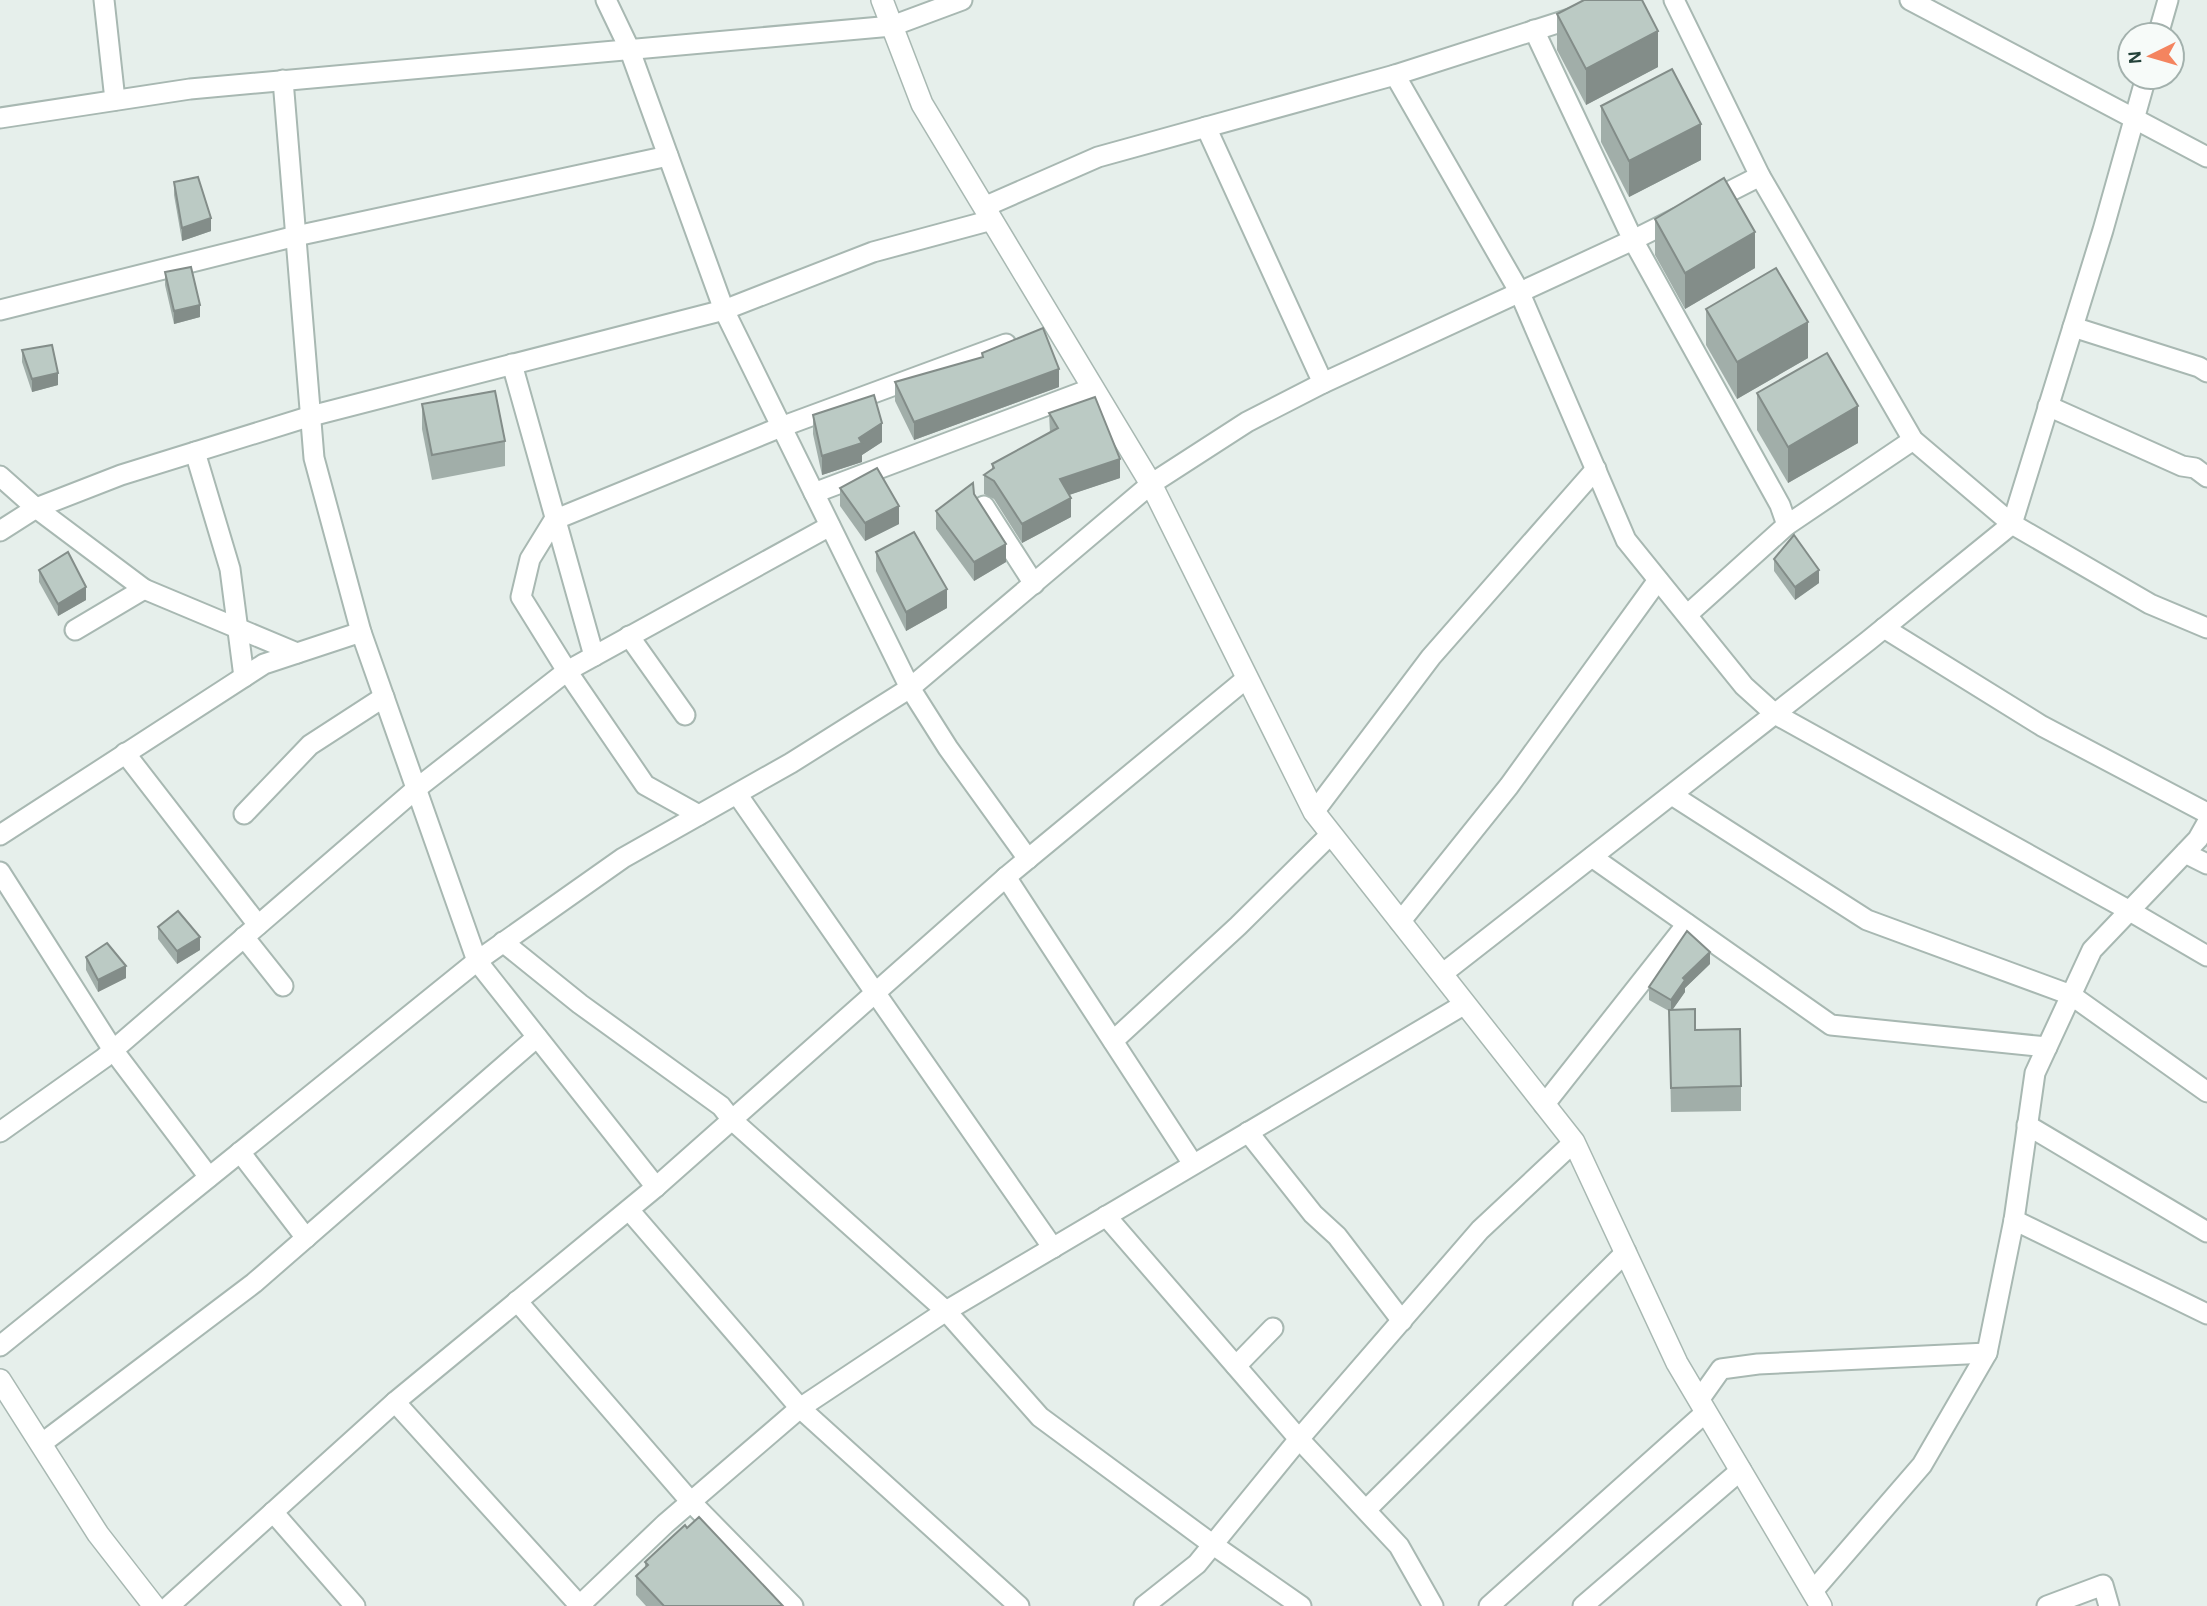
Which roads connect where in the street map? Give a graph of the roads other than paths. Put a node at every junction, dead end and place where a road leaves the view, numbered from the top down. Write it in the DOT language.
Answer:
graph roads {
  1 [pos="104,0"];
  2 [pos="606,0"];
  3 [pos="882,0"];
  4 [pos="962,0"];
  5 [pos="1629,0"];
  6 [pos="1674,0"];
  7 [pos="1910,0"];
  8 [pos="2168,0"];
  9 [pos="2162,21"];
  10 [pos="892,26"];
  11 [pos="1534,30"];
  12 [pos="629,48"];
  13 [pos="1395,75"];
  14 [pos="283,80"];
  15 [pos="2142,91"];
  16 [pos="115,100"];
  17 [pos="0,118"];
  18 [pos="2134,118"];
  19 [pos="1206,127"];
  20 [pos="668,156"];
  21 [pos="2207,157"];
  22 [pos="1760,176"];
  23 [pos="988,214"];
  24 [pos="296,236"];
  25 [pos="1633,240"];
  26 [pos="1520,291"];
  27 [pos="0,310"];
  28 [pos="723,310"];
  29 [pos="2073,327"];
  30 [pos="1043,330"];
  31 [pos="512,364"];
  32 [pos="2207,372"];
  33 [pos="1323,383"];
  34 [pos="1093,388"];
  35 [pos="2048,406"];
  36 [pos="311,416"];
  37 [pos="781,427"];
  38 [pos="1913,439"];
  39 [pos="195,452"];
  40 [pos="1596,469"];
  41 [pos="0,476"];
  42 [pos="2207,477"];
  43 [pos="1151,484"];
  44 [pos="814,493"];
  45 [pos="984,506"];
  46 [pos="36,508"];
  47 [pos="554,520"];
  48 [pos="1787,524"];
  49 [pos="2012,524"];
  50 [pos="830,526"];
  51 [pos="0,531"];
  52 [pos="1658,580"];
  53 [pos="1034,584"];
  54 [pos="144,589"];
  55 [pos="1687,615"];
  56 [pos="237,628"];
  57 [pos="1885,628"];
  58 [pos="2207,628"];
  59 [pos="75,630"];
  60 [pos="362,632"];
  61 [pos="629,636"];
  62 [pos="297,653"];
  63 [pos="594,656"];
  64 [pos="567,671"];
  65 [pos="244,677"];
  66 [pos="1247,678"];
  67 [pos="910,688"];
  68 [pos="384,697"];
  69 [pos="685,715"];
  70 [pos="1774,715"];
  71 [pos="125,753"];
  72 [pos="416,789"];
  73 [pos="737,794"];
  74 [pos="1672,795"];
  75 [pos="1314,812"];
  76 [pos="2207,813"];
  77 [pos="244,814"];
  78 [pos="699,815"];
  79 [pos="2207,823"];
  80 [pos="1331,834"];
  81 [pos="0,835"];
  82 [pos="2185,853"];
  83 [pos="1592,857"];
  84 [pos="1028,859"];
  85 [pos="2207,864"];
  86 [pos="0,872"];
  87 [pos="1006,877"];
  88 [pos="2130,911"];
  89 [pos="1400,922"];
  90 [pos="1687,924"];
  91 [pos="251,931"];
  92 [pos="503,942"];
  93 [pos="2207,956"];
  94 [pos="477,961"];
  95 [pos="1441,974"];
  96 [pos="283,986"];
  97 [pos="875,994"];
  98 [pos="2071,995"];
  99 [pos="1465,1004"];
  100 [pos="537,1037"];
  101 [pos="1113,1041"];
  102 [pos="2047,1047"];
  103 [pos="113,1050"];
  104 [pos="2207,1091"];
  105 [pos="1544,1105"];
  106 [pos="732,1120"];
  107 [pos="2028,1125"];
  108 [pos="0,1132"];
  109 [pos="1248,1132"];
  110 [pos="1574,1142"];
  111 [pos="240,1152"];
  112 [pos="1193,1164"];
  113 [pos="209,1177"];
  114 [pos="656,1187"];
  115 [pos="629,1210"];
  116 [pos="1106,1216"];
  117 [pos="2014,1220"];
  118 [pos="2207,1231"];
  119 [pos="306,1238"];
  120 [pos="1053,1248"];
  121 [pos="1626,1252"];
  122 [pos="517,1301"];
  123 [pos="946,1311"];
  124 [pos="2207,1314"];
  125 [pos="1402,1321"];
  126 [pos="1273,1328"];
  127 [pos="0,1346"];
  128 [pos="1987,1353"];
  129 [pos="1236,1366"];
  130 [pos="0,1380"];
  131 [pos="395,1402"];
  132 [pos="1703,1406"];
  133 [pos="8,1408"];
  134 [pos="800,1408"];
  135 [pos="1299,1439"];
  136 [pos="41,1444"];
  137 [pos="1741,1470"];
  138 [pos="691,1502"];
  139 [pos="1366,1510"];
  140 [pos="273,1512"];
  141 [pos="1212,1544"];
  142 [pos="1817,1599"];
  143 [pos="154,1606"];
  144 [pos="169,1606"];
  145 [pos="355,1606"];
  146 [pos="580,1606"];
  147 [pos="793,1606"];
  148 [pos="1019,1606"];
  149 [pos="1144,1606"];
  150 [pos="1301,1606"];
  151 [pos="1433,1606"];
  152 [pos="1489,1606"];
  153 [pos="1583,1606"];
  154 [pos="2047,1606"];
  155 [pos="2109,1606"];
  1 -- 16 [label="street"];
  2 -- 12 [label="street"];
  3 -- 10 [label="street"];
  4 -- 10 [label="street"];
  5 -- 11 [label="street"];
  6 -- 22 [label="street"];
  7 -- 18 [label="street"];
  8 -- 9 [label="street"];
  10 -- 12 [label="street"];
  10 -- 23 [label="street"];
  11 -- 13 [label="street"];
  11 -- 25 [label="street"];
  12 -- 14 [label="street"];
  12 -- 20 [label="street"];
  13 -- 19 [label="street"];
  13 -- 26 [label="street"];
  14 -- 16 [label="street"];
  14 -- 24 [label="street"];
  15 -- 18 [label="street"];
  16 -- 17 [label="street"];
  18 -- 21 [label="street"];
  18 -- 29 [label="street"];
  19 -- 23 [label="street"];
  19 -- 33 [label="street"];
  20 -- 24 [label="street"];
  20 -- 28 [label="street"];
  22 -- 25 [label="street"];
  22 -- 38 [label="street"];
  23 -- 28 [label="street"];
  23 -- 30 [label="street"];
  24 -- 27 [label="street"];
  24 -- 36 [label="street"];
  25 -- 26 [label="street"];
  25 -- 48 [label="street"];
  26 -- 33 [label="street"];
  26 -- 40 [label="street"];
  28 -- 31 [label="street"];
  28 -- 37 [label="street"];
  29 -- 32 [label="street"];
  29 -- 35 [label="street"];
  30 -- 34 [label="street"];
  30 -- 37 [label="street"];
  31 -- 36 [label="street"];
  31 -- 47 [label="street"];
  33 -- 43 [label="street"];
  34 -- 43 [label="street"];
  34 -- 44 [label="street"];
  35 -- 42 [label="street"];
  35 -- 49 [label="street"];
  36 -- 39 [label="street"];
  36 -- 60 [label="street"];
  37 -- 44 [label="street"];
  37 -- 47 [label="street"];
  38 -- 48 [label="street"];
  38 -- 49 [label="street"];
  39 -- 46 [label="street"];
  39 -- 56 [label="street"];
  40 -- 52 [label="street"];
  40 -- 75 [label="street"];
  41 -- 46 [label="street"];
  43 -- 53 [label="street"];
  43 -- 66 [label="street"];
  44 -- 50 [label="street"];
  45 -- 53 [label="street"];
  46 -- 51 [label="street"];
  46 -- 54 [label="street"];
  47 -- 63 [label="street"];
  47 -- 64 [label="street"];
  48 -- 55 [label="street"];
  49 -- 57 [label="street"];
  49 -- 58 [label="street"];
  50 -- 61 [label="street"];
  50 -- 67 [label="street"];
  52 -- 55 [label="street"];
  52 -- 89 [label="street"];
  53 -- 67 [label="street"];
  54 -- 56 [label="street"];
  54 -- 59 [label="street"];
  55 -- 70 [label="street"];
  56 -- 62 [label="street"];
  56 -- 65 [label="street"];
  57 -- 70 [label="street"];
  57 -- 76 [label="street"];
  60 -- 62 [label="street"];
  60 -- 68 [label="street"];
  61 -- 63 [label="street"];
  61 -- 69 [label="street"];
  62 -- 65 [label="street"];
  63 -- 64 [label="street"];
  64 -- 72 [label="street"];
  64 -- 78 [label="street"];
  65 -- 71 [label="street"];
  66 -- 75 [label="street"];
  66 -- 84 [label="street"];
  67 -- 73 [label="street"];
  67 -- 84 [label="street"];
  68 -- 72 [label="street"];
  68 -- 77 [label="street"];
  70 -- 74 [label="street"];
  70 -- 88 [label="street"];
  71 -- 81 [label="street"];
  71 -- 91 [label="street"];
  72 -- 91 [label="street"];
  72 -- 94 [label="street"];
  73 -- 78 [label="street"];
  73 -- 97 [label="street"];
  74 -- 83 [label="street"];
  74 -- 98 [label="street"];
  75 -- 80 [label="street"];
  78 -- 92 [label="street"];
  79 -- 82 [label="street"];
  80 -- 89 [label="street"];
  80 -- 101 [label="street"];
  82 -- 85 [label="street"];
  82 -- 88 [label="street"];
  83 -- 90 [label="street"];
  83 -- 95 [label="street"];
  84 -- 87 [label="street"];
  86 -- 103 [label="street"];
  87 -- 97 [label="street"];
  87 -- 101 [label="street"];
  88 -- 93 [label="street"];
  88 -- 98 [label="street"];
  89 -- 95 [label="street"];
  90 -- 102 [label="street"];
  90 -- 105 [label="street"];
  91 -- 96 [label="street"];
  91 -- 103 [label="street"];
  92 -- 94 [label="street"];
  92 -- 106 [label="street"];
  94 -- 100 [label="street"];
  94 -- 111 [label="street"];
  95 -- 99 [label="street"];
  97 -- 106 [label="street"];
  97 -- 120 [label="street"];
  98 -- 102 [label="street"];
  98 -- 104 [label="street"];
  99 -- 105 [label="street"];
  99 -- 109 [label="street"];
  100 -- 114 [label="street"];
  100 -- 119 [label="street"];
  101 -- 112 [label="street"];
  102 -- 107 [label="street"];
  103 -- 108 [label="street"];
  103 -- 113 [label="street"];
  105 -- 110 [label="street"];
  106 -- 114 [label="street"];
  106 -- 123 [label="street"];
  107 -- 117 [label="street"];
  107 -- 118 [label="street"];
  109 -- 112 [label="street"];
  109 -- 125 [label="street"];
  110 -- 121 [label="street"];
  110 -- 125 [label="street"];
  111 -- 113 [label="street"];
  111 -- 119 [label="street"];
  112 -- 116 [label="street"];
  113 -- 127 [label="street"];
  114 -- 115 [label="street"];
  115 -- 122 [label="street"];
  115 -- 134 [label="street"];
  116 -- 120 [label="street"];
  116 -- 129 [label="street"];
  117 -- 124 [label="street"];
  117 -- 128 [label="street"];
  119 -- 136 [label="street"];
  120 -- 123 [label="street"];
  121 -- 132 [label="street"];
  121 -- 139 [label="street"];
  122 -- 131 [label="street"];
  122 -- 138 [label="street"];
  123 -- 134 [label="street"];
  123 -- 141 [label="street"];
  125 -- 135 [label="street"];
  126 -- 129 [label="street"];
  128 -- 132 [label="street"];
  128 -- 142 [label="street"];
  129 -- 135 [label="street"];
  130 -- 133 [label="street"];
  131 -- 140 [label="street"];
  131 -- 146 [label="street"];
  132 -- 137 [label="street"];
  132 -- 152 [label="street"];
  133 -- 136 [label="street"];
  134 -- 138 [label="street"];
  134 -- 148 [label="street"];
  135 -- 139 [label="street"];
  135 -- 141 [label="street"];
  136 -- 143 [label="street"];
  137 -- 142 [label="street"];
  137 -- 153 [label="street"];
  138 -- 146 [label="street"];
  138 -- 147 [label="street"];
  139 -- 151 [label="street"];
  140 -- 144 [label="street"];
  140 -- 145 [label="street"];
  141 -- 149 [label="street"];
  141 -- 150 [label="street"];
  154 -- 155 [label="street"];
}
